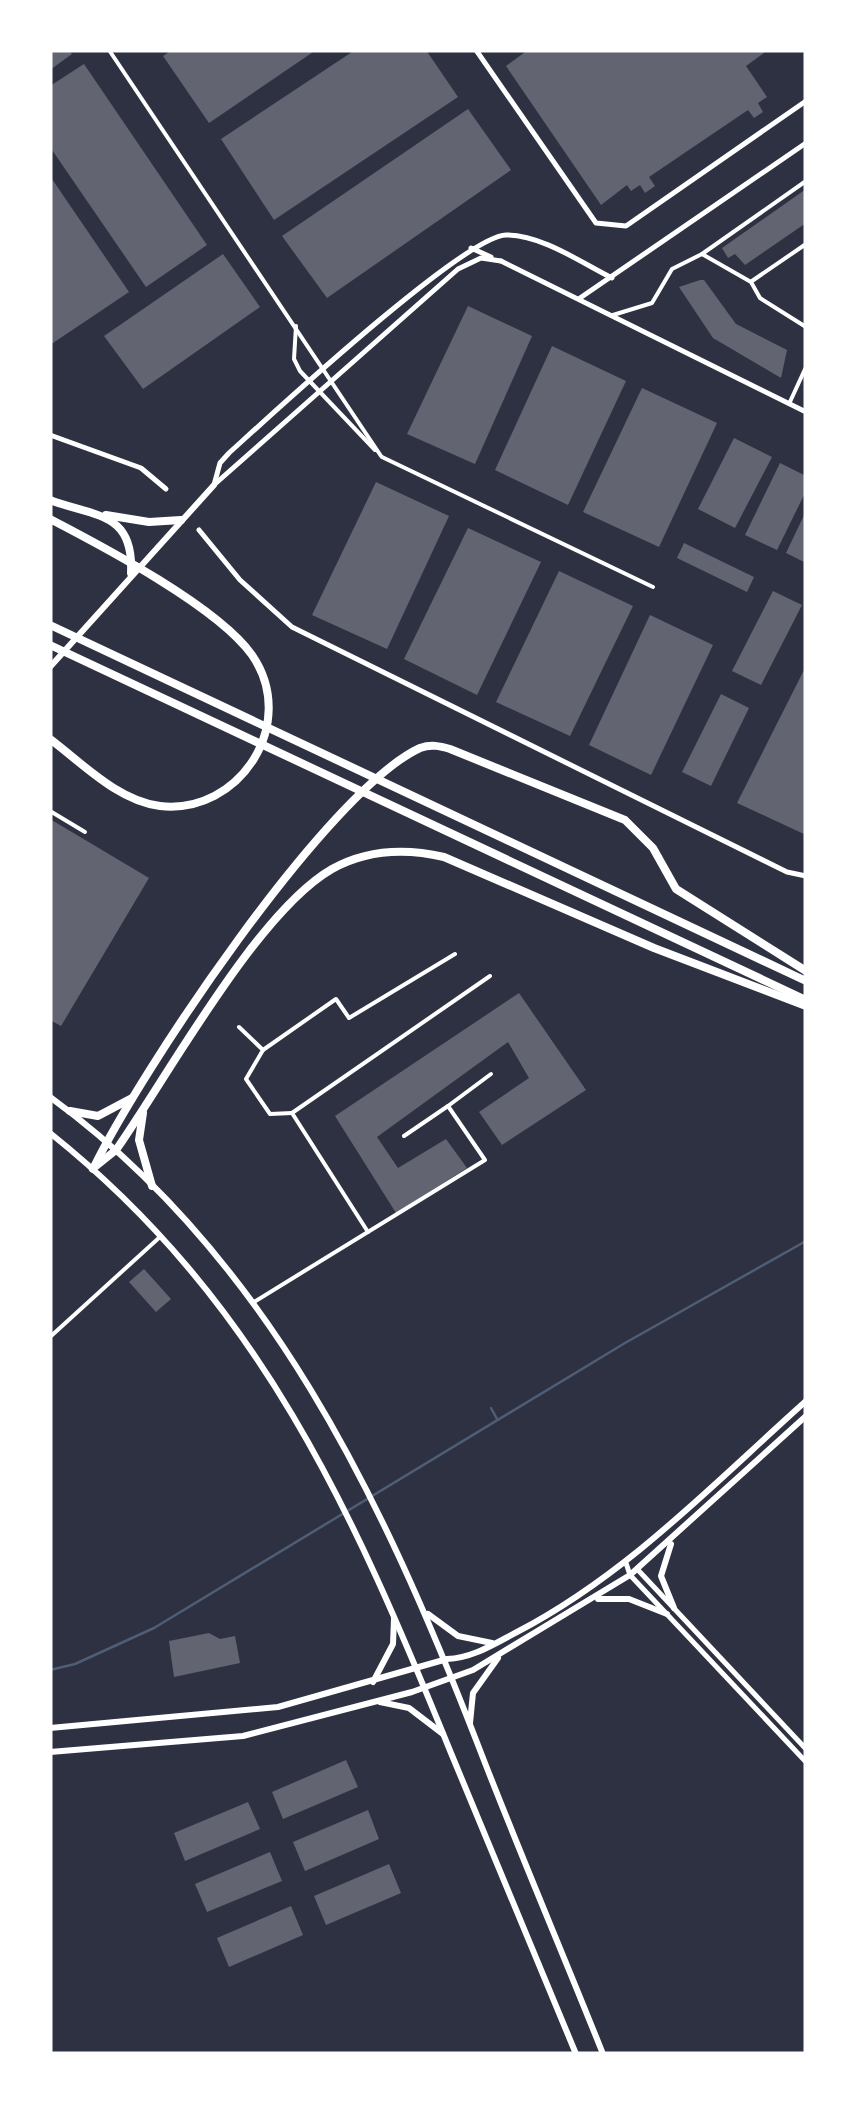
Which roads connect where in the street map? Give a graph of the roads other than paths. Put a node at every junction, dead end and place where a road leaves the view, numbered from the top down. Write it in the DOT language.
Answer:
graph roads {
  1 [pos="109,50"];
  2 [pos="476,50"];
  3 [pos="806,102"];
  4 [pos="806,142"];
  5 [pos="806,181"];
  6 [pos="806,244"];
  7 [pos="471,248"];
  8 [pos="702,254"];
  9 [pos="501,262"];
  10 [pos="612,278"];
  11 [pos="751,282"];
  12 [pos="580,298"];
  13 [pos="613,315"];
  14 [pos="296,326"];
  15 [pos="806,328"];
  16 [pos="806,367"];
  17 [pos="325,368"];
  18 [pos="332,378"];
  19 [pos="309,382"];
  20 [pos="318,391"];
  21 [pos="789,404"];
  22 [pos="806,412"];
  23 [pos="50,434"];
  24 [pos="381,456"];
  25 [pos="214,485"];
  26 [pos="166,490"];
  27 [pos="50,500"];
  28 [pos="105,515"];
  29 [pos="50,519"];
  30 [pos="181,520"];
  31 [pos="199,530"];
  32 [pos="130,573"];
  33 [pos="653,587"];
  34 [pos="50,625"];
  35 [pos="50,645"];
  36 [pos="50,667"];
  37 [pos="50,739"];
  38 [pos="50,811"];
  39 [pos="85,832"];
  40 [pos="806,876"];
  41 [pos="455,954"];
  42 [pos="806,971"];
  43 [pos="216,974"];
  44 [pos="490,976"];
  45 [pos="806,981"];
  46 [pos="229,984"];
  47 [pos="806,1003"];
  48 [pos="238,1027"];
  49 [pos="263,1050"];
  50 [pos="491,1074"];
  51 [pos="139,1092"];
  52 [pos="50,1097"];
  53 [pos="148,1100"];
  54 [pos="448,1106"];
  55 [pos="70,1111"];
  56 [pos="292,1113"];
  57 [pos="50,1132"];
  58 [pos="404,1136"];
  59 [pos="106,1142"];
  60 [pos="116,1150"];
  61 [pos="93,1169"];
  62 [pos="152,1186"];
  63 [pos="368,1232"];
  64 [pos="161,1236"];
  65 [pos="254,1302"];
  66 [pos="50,1336"];
  67 [pos="806,1401"];
  68 [pos="806,1416"];
  69 [pos="676,1535"];
  70 [pos="626,1563"];
  71 [pos="634,1572"];
  72 [pos="592,1601"];
  73 [pos="670,1611"];
  74 [pos="426,1612"];
  75 [pos="394,1613"];
  76 [pos="498,1642"];
  77 [pos="500,1655"];
  78 [pos="446,1659"];
  79 [pos="420,1668"];
  80 [pos="453,1678"];
  81 [pos="372,1683"];
  82 [pos="426,1688"];
  83 [pos="378,1702"];
  84 [pos="470,1724"];
  85 [pos="50,1728"];
  86 [pos="444,1735"];
  87 [pos="806,1749"];
  88 [pos="50,1752"];
  89 [pos="806,1762"];
  90 [pos="576,2054"];
  91 [pos="603,2054"];
  1 -- 14 [label="street"];
  2 -- 3 [label="street"];
  4 -- 10 [label="street"];
  5 -- 8 [label="street"];
  6 -- 11 [label="street"];
  7 -- 9 [label="street"];
  7 -- 10 [label="street"];
  7 -- 17 [label="street"];
  8 -- 11 [label="street"];
  8 -- 13 [label="street"];
  9 -- 12 [label="street"];
  9 -- 18 [label="street"];
  10 -- 12 [label="street"];
  11 -- 15 [label="street"];
  12 -- 13 [label="street"];
  13 -- 21 [label="street"];
  14 -- 17 [label="street"];
  14 -- 19 [label="street"];
  16 -- 21 [label="street"];
  17 -- 18 [label="street"];
  17 -- 19 [label="street"];
  18 -- 20 [label="street"];
  18 -- 24 [label="street"];
  19 -- 20 [label="street"];
  19 -- 25 [label="street"];
  20 -- 24 [label="street"];
  20 -- 25 [label="street"];
  21 -- 22 [label="street"];
  23 -- 26 [label="street"];
  24 -- 33 [label="street"];
  25 -- 30 [label="main road"];
  27 -- 28 [label="highway"];
  28 -- 30 [label="highway"];
  28 -- 32 [label="highway"];
  29 -- 37 [label="highway"];
  30 -- 32 [label="main road"];
  31 -- 40 [label="street"];
  32 -- 36 [label="main road"];
  34 -- 45 [label="highway"];
  35 -- 47 [label="highway"];
  38 -- 39 [label="street"];
  41 -- 49 [label="street"];
  42 -- 43 [label="highway"];
  43 -- 46 [label="highway"];
  43 -- 51 [label="highway"];
  44 -- 56 [label="street"];
  46 -- 47 [label="highway"];
  46 -- 53 [label="highway"];
  48 -- 49 [label="street"];
  49 -- 56 [label="street"];
  50 -- 54 [label="street"];
  51 -- 55 [label="highway"];
  51 -- 59 [label="highway"];
  52 -- 55 [label="main road"];
  53 -- 60 [label="highway"];
  53 -- 62 [label="highway"];
  54 -- 58 [label="street"];
  54 -- 63 [label="street"];
  55 -- 59 [label="main road"];
  56 -- 63 [label="street"];
  57 -- 61 [label="main road"];
  59 -- 60 [label="main road"];
  59 -- 61 [label="highway"];
  60 -- 61 [label="highway"];
  60 -- 62 [label="main road"];
  61 -- 64 [label="main road"];
  62 -- 65 [label="main road"];
  63 -- 65 [label="street"];
  64 -- 66 [label="street"];
  64 -- 75 [label="main road"];
  65 -- 74 [label="main road"];
  67 -- 70 [label="main road"];
  68 -- 69 [label="main road"];
  69 -- 71 [label="main road"];
  69 -- 73 [label="main road"];
  70 -- 71 [label="street"];
  70 -- 76 [label="main road"];
  71 -- 72 [label="main road"];
  71 -- 73 [label="street"];
  72 -- 73 [label="main road"];
  72 -- 77 [label="main road"];
  73 -- 87 [label="street"];
  73 -- 89 [label="street"];
  74 -- 76 [label="main road"];
  74 -- 78 [label="main road"];
  75 -- 79 [label="main road"];
  75 -- 81 [label="main road"];
  76 -- 78 [label="main road"];
  77 -- 80 [label="main road"];
  77 -- 84 [label="main road"];
  78 -- 79 [label="main road"];
  78 -- 80 [label="main road"];
  79 -- 81 [label="main road"];
  79 -- 82 [label="main road"];
  80 -- 82 [label="main road"];
  80 -- 84 [label="main road"];
  81 -- 85 [label="main road"];
  82 -- 83 [label="main road"];
  82 -- 86 [label="main road"];
  83 -- 86 [label="main road"];
  83 -- 88 [label="main road"];
  84 -- 91 [label="main road"];
  86 -- 90 [label="main road"];
}
